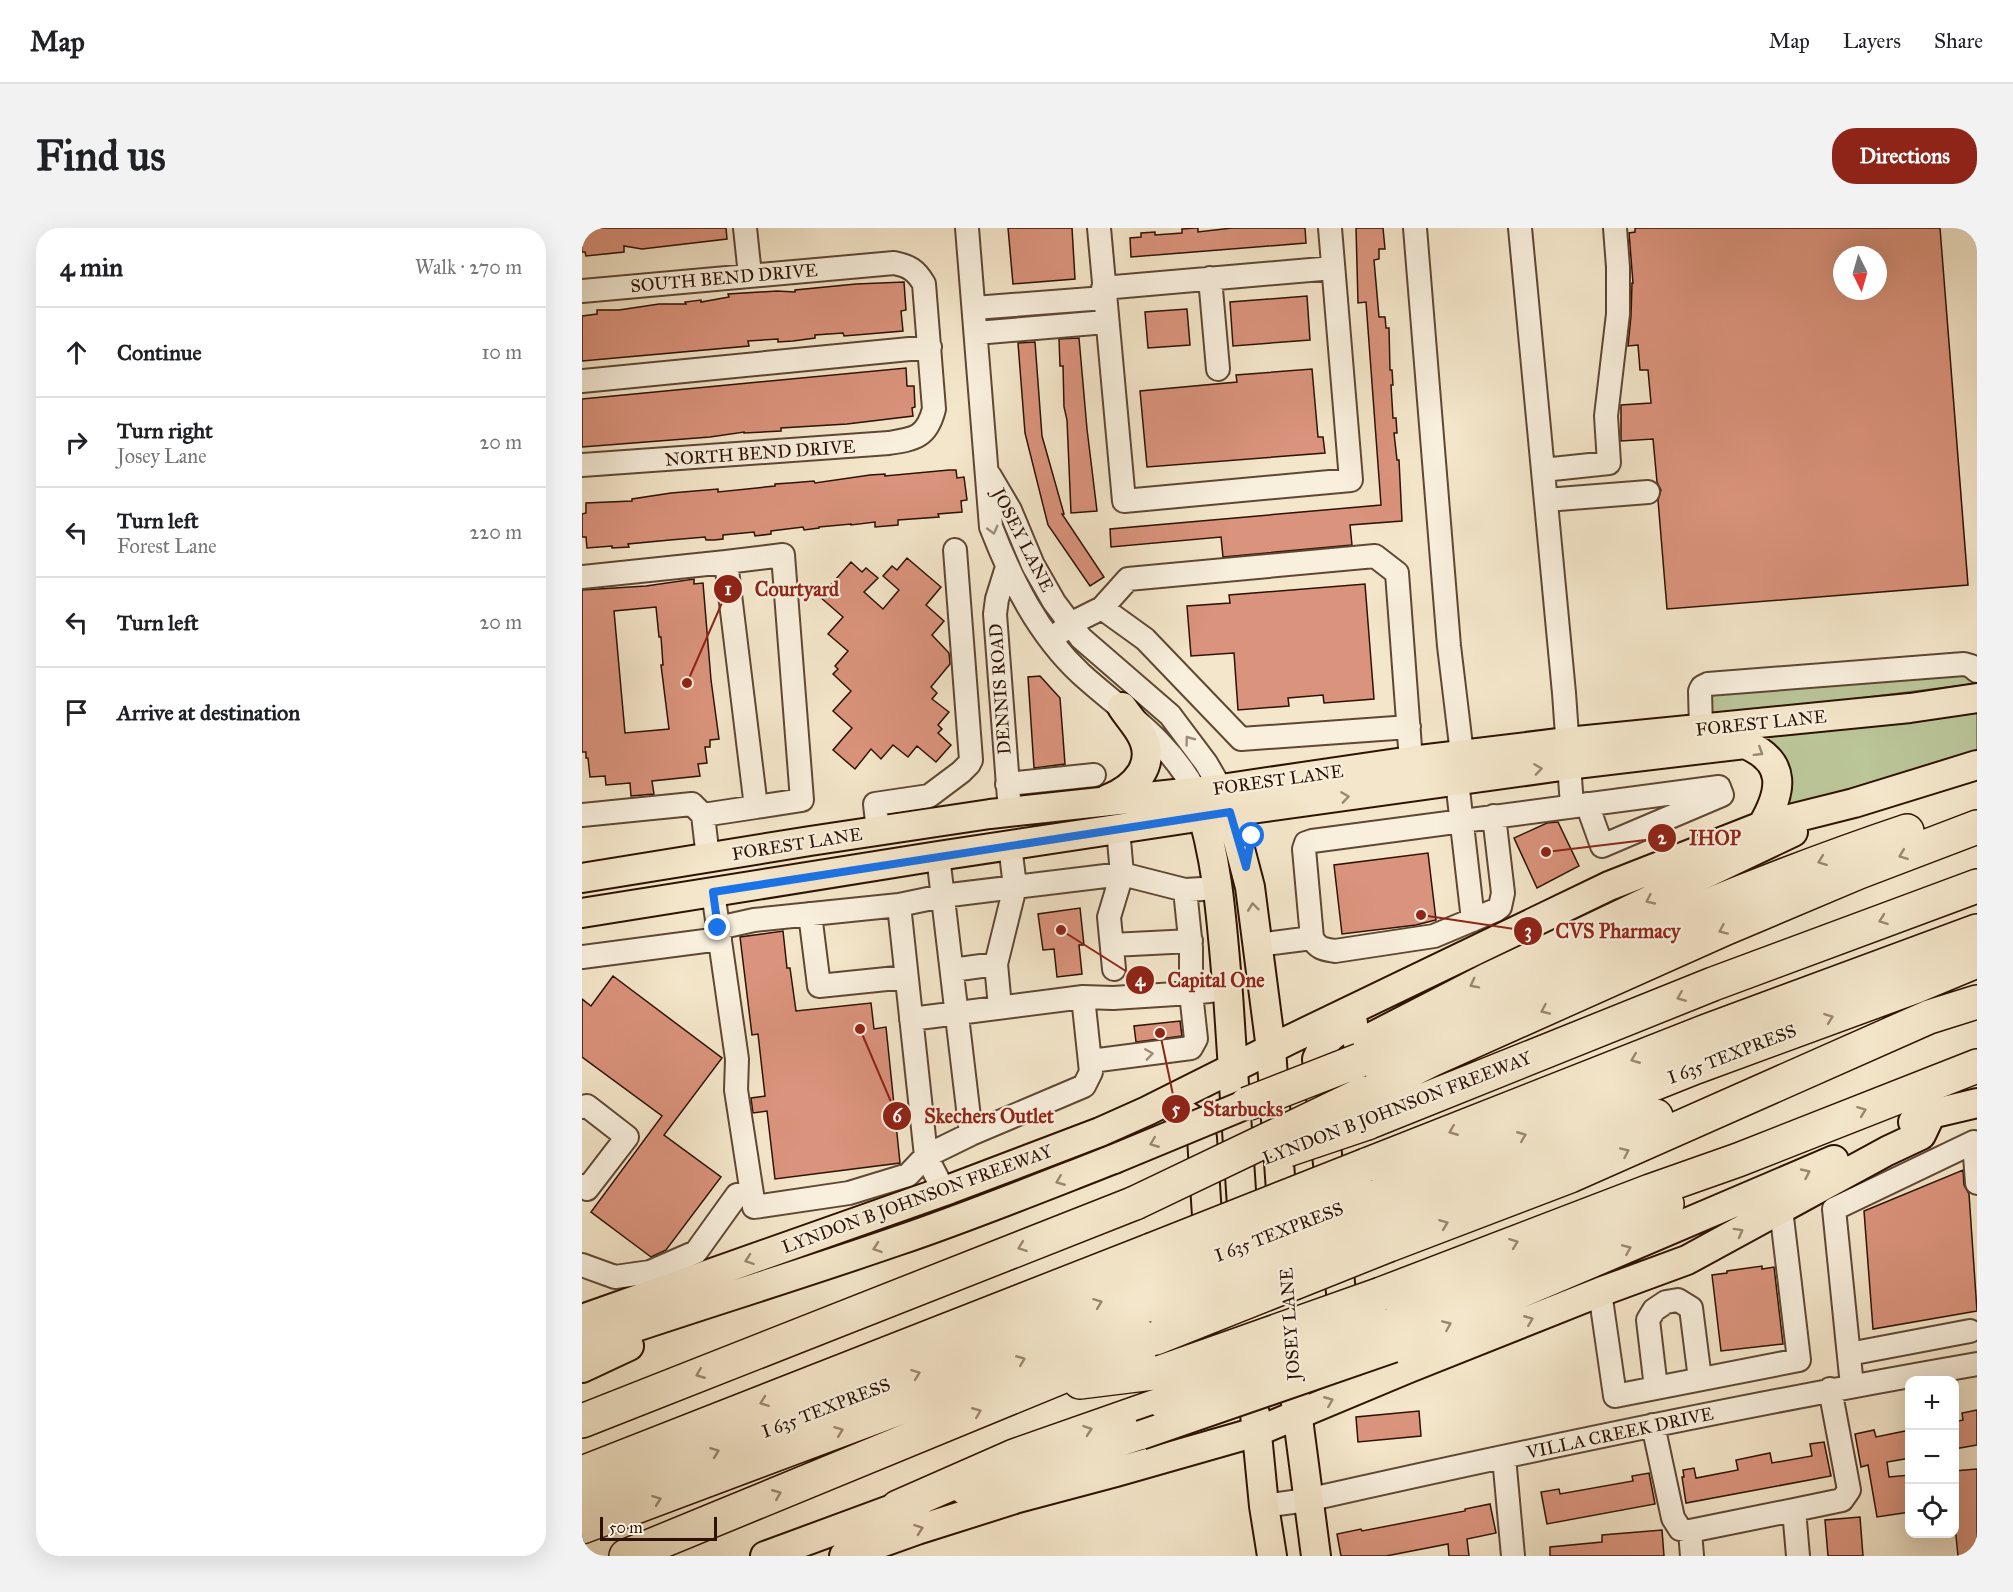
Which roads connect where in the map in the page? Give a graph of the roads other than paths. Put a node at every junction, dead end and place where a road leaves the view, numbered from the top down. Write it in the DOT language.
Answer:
graph roads {
  1 [pos="745,228"];
  2 [pos="760,228"];
  3 [pos="967,228"];
  4 [pos="1099,228"];
  5 [pos="1330,228"];
  6 [pos="1415,228"];
  7 [pos="1520,228"];
  8 [pos="1615,228"];
  9 [pos="1334,268"];
  10 [pos="757,274"];
  11 [pos="1210,279"];
  12 [pos="582,291"];
  13 [pos="1104,293"];
  14 [pos="974,308"];
  15 [pos="1106,322"];
  16 [pos="976,333"];
  17 [pos="930,348"];
  18 [pos="1218,369"];
  19 [pos="582,381"];
  20 [pos="588,466"];
  21 [pos="1543,470"];
  22 [pos="987,472"];
  23 [pos="1648,492"];
  24 [pos="1546,500"];
  25 [pos="955,550"];
  26 [pos="726,561"];
  27 [pos="1006,567"];
  28 [pos="582,577"];
  29 [pos="1102,609"];
  30 [pos="1070,624"];
  31 [pos="1051,640"];
  32 [pos="1977,671"];
  33 [pos="1977,698"];
  34 [pos="1122,708"];
  35 [pos="1409,727"];
  36 [pos="1702,739"];
  37 [pos="1568,753"];
  38 [pos="1411,761"];
  39 [pos="1977,765"];
  40 [pos="1460,768"];
  41 [pos="1007,784"];
  42 [pos="1098,789"];
  43 [pos="1212,802"];
  44 [pos="1854,803"];
  45 [pos="1287,805"];
  46 [pos="1580,805"];
  47 [pos="756,807"];
  48 [pos="1977,809"];
  49 [pos="932,810"];
  50 [pos="1010,812"];
  51 [pos="582,815"];
  52 [pos="703,815"];
  53 [pos="1494,816"];
  54 [pos="1462,820"];
  55 [pos="1762,826"];
  56 [pos="1977,827"];
  57 [pos="1118,829"];
  58 [pos="1010,845"];
  59 [pos="938,856"];
  60 [pos="708,858"];
  61 [pos="1246,867"];
  62 [pos="1122,874"];
  63 [pos="582,878"];
  64 [pos="1217,878"];
  65 [pos="1977,886"];
  66 [pos="1015,887"];
  67 [pos="1185,890"];
  68 [pos="713,892"];
  69 [pos="942,896"];
  70 [pos="899,905"];
  71 [pos="1977,908"];
  72 [pos="582,914"];
  73 [pos="810,914"];
  74 [pos="1473,920"];
  75 [pos="1977,931"];
  76 [pos="719,933"];
  77 [pos="1312,938"];
  78 [pos="1112,945"];
  79 [pos="1191,945"];
  80 [pos="1258,945"];
  81 [pos="1224,947"];
  82 [pos="582,957"];
  83 [pos="1977,961"];
  84 [pos="996,964"];
  85 [pos="1114,969"];
  86 [pos="951,970"];
  87 [pos="1977,975"];
  88 [pos="906,977"];
  89 [pos="1914,987"];
  90 [pos="1227,989"];
  91 [pos="1390,991"];
  92 [pos="1191,993"];
  93 [pos="1083,997"];
  94 [pos="1977,1002"];
  95 [pos="1000,1007"];
  96 [pos="957,1013"];
  97 [pos="911,1019"];
  98 [pos="1709,1030"];
  99 [pos="1271,1049"];
  100 [pos="1359,1052"];
  101 [pos="1090,1061"];
  102 [pos="1977,1066"];
  103 [pos="1233,1067"];
  104 [pos="1977,1102"];
  105 [pos="1247,1104"];
  106 [pos="582,1107"];
  107 [pos="1366,1108"];
  108 [pos="1147,1111"];
  109 [pos="1931,1114"];
  110 [pos="971,1134"];
  111 [pos="926,1155"];
  112 [pos="1977,1183"];
  113 [pos="582,1186"];
  114 [pos="944,1191"];
  115 [pos="752,1192"];
  116 [pos="1781,1209"];
  117 [pos="1389,1231"];
  118 [pos="582,1265"];
  119 [pos="1154,1279"];
  120 [pos="771,1283"];
  121 [pos="1600,1292"];
  122 [pos="582,1319"];
  123 [pos="1974,1330"];
  124 [pos="1392,1334"];
  125 [pos="582,1345"];
  126 [pos="1848,1354"];
  127 [pos="1976,1364"];
  128 [pos="582,1368"];
  129 [pos="1700,1379"];
  130 [pos="1163,1387"];
  131 [pos="1037,1388"];
  132 [pos="1656,1388"];
  133 [pos="1841,1388"];
  134 [pos="1615,1396"];
  135 [pos="1296,1414"];
  136 [pos="582,1421"];
  137 [pos="1653,1425"];
  138 [pos="1256,1432"];
  139 [pos="1621,1432"];
  140 [pos="1504,1457"];
  141 [pos="1116,1472"];
  142 [pos="582,1473"];
  143 [pos="1307,1500"];
  144 [pos="582,1504"];
  145 [pos="1264,1506"];
  146 [pos="898,1507"];
  147 [pos="1794,1510"];
  148 [pos="582,1527"];
  149 [pos="1690,1531"];
  150 [pos="626,1556"];
  151 [pos="765,1556"];
  152 [pos="844,1556"];
  153 [pos="1272,1556"];
  154 [pos="1316,1556"];
  155 [pos="1513,1556"];
  156 [pos="1692,1556"];
  157 [pos="1798,1556"];
  1 -- 10 [label="street"];
  2 -- 10 [label="street"];
  3 -- 14 [label="street"];
  4 -- 13 [label="street"];
  5 -- 9 [label="street"];
  6 -- 40 [label="street"];
  7 -- 21 [label="street"];
  8 -- 21 [label="street"];
  9 -- 11 [label="street"];
  9 -- 15 [label="street"];
  10 -- 12 [label="street, SOUTH BEND DRIVE"];
  10 -- 17 [label="street, SOUTH BEND DRIVE"];
  11 -- 13 [label="street"];
  11 -- 18 [label="street"];
  13 -- 14 [label="street"];
  13 -- 15 [label="street"];
  14 -- 16 [label="street"];
  15 -- 16 [label="street"];
  16 -- 22 [label="street"];
  17 -- 19 [label="street"];
  17 -- 20 [label="street, NORTH BEND DRIVE"];
  21 -- 24 [label="street"];
  22 -- 27 [label="street, JOSEY LANE, one-way"];
  22 -- 30 [label="street, JOSEY LANE"];
  23 -- 24 [label="street"];
  24 -- 37 [label="street"];
  25 -- 49 [label="street"];
  26 -- 28 [label="street"];
  26 -- 47 [label="street"];
  26 -- 47 [label="street"];
  27 -- 31 [label="street, JOSEY LANE"];
  27 -- 41 [label="street, DENNIS ROAD"];
  29 -- 30 [label="street"];
  29 -- 35 [label="street"];
  29 -- 35 [label="street"];
  30 -- 31 [label="street"];
  43 -- 30 [label="street, JOSEY LANE, one-way"];
  31 -- 34 [label="street, JOSEY LANE"];
  32 -- 36 [label="street"];
  33 -- 36 [label="main road, FOREST LANE"];
  34 -- 42 [label="main road"];
  34 -- 43 [label="street, JOSEY LANE"];
  35 -- 38 [label="street"];
  36 -- 37 [label="main road, FOREST LANE"];
  36 -- 55 [label="main road, one-way"];
  37 -- 40 [label="main road, FOREST LANE"];
  37 -- 46 [label="street"];
  38 -- 40 [label="main road, FOREST LANE"];
  38 -- 43 [label="main road, FOREST LANE"];
  39 -- 44 [label="main road, LYNDON B JOHNSON FREEWAY"];
  45 -- 40 [label="main road, FOREST LANE, one-way"];
  40 -- 54 [label="street"];
  41 -- 42 [label="street"];
  41 -- 50 [label="street, DENNIS ROAD"];
  42 -- 43 [label="main road, FOREST LANE"];
  42 -- 50 [label="main road, FOREST LANE"];
  43 -- 45 [label="main road, FOREST LANE"];
  43 -- 57 [label="main road, FOREST LANE"];
  43 -- 61 [label="main road, JOSEY LANE"];
  43 -- 64 [label="main road, JOSEY LANE"];
  44 -- 55 [label="main road, LYNDON B JOHNSON FREEWAY"];
  44 -- 100 [label="main road, one-way"];
  45 -- 61 [label="main road"];
  46 -- 46 [label="street"];
  46 -- 53 [label="street"];
  47 -- 52 [label="street"];
  48 -- 100 [label="highway, one-way"];
  49 -- 50 [label="main road, FOREST LANE"];
  49 -- 59 [label="main road"];
  49 -- 60 [label="main road, FOREST LANE"];
  51 -- 52 [label="street"];
  52 -- 60 [label="street"];
  53 -- 54 [label="street"];
  53 -- 74 [label="street"];
  54 -- 74 [label="street"];
  54 -- 77 [label="street"];
  55 -- 91 [label="main road, LYNDON B JOHNSON FREEWAY"];
  56 -- 107 [label="highway, one-way"];
  57 -- 58 [label="main road, FOREST LANE"];
  57 -- 62 [label="street"];
  57 -- 64 [label="main road"];
  58 -- 59 [label="main road, FOREST LANE"];
  58 -- 66 [label="street"];
  59 -- 68 [label="main road, FOREST LANE"];
  59 -- 69 [label="street"];
  60 -- 63 [label="main road, FOREST LANE"];
  60 -- 68 [label="main road"];
  80 -- 61 [label="main road, JOSEY LANE, one-way"];
  62 -- 66 [label="street"];
  62 -- 67 [label="street"];
  62 -- 78 [label="street"];
  64 -- 67 [label="street"];
  64 -- 81 [label="main road, JOSEY LANE"];
  65 -- 107 [label="highway, LYNDON B JOHNSON FREEWAY, one-way"];
  66 -- 69 [label="street"];
  66 -- 84 [label="street"];
  67 -- 79 [label="street"];
  68 -- 72 [label="main road, FOREST LANE"];
  68 -- 76 [label="street"];
  69 -- 70 [label="street"];
  69 -- 86 [label="street"];
  70 -- 73 [label="street"];
  70 -- 88 [label="street"];
  71 -- 98 [label="highway"];
  73 -- 76 [label="street"];
  73 -- 88 [label="street"];
  74 -- 77 [label="street"];
  75 -- 98 [label="highway, I 635 TEXPRESS"];
  76 -- 82 [label="street"];
  76 -- 115 [label="street"];
  77 -- 80 [label="street"];
  78 -- 79 [label="street"];
  78 -- 85 [label="street"];
  79 -- 81 [label="street"];
  79 -- 92 [label="street"];
  80 -- 99 [label="main road, JOSEY LANE"];
  81 -- 90 [label="main road, JOSEY LANE"];
  83 -- 89 [label="highway, I 635 TEXPRESS"];
  84 -- 86 [label="street"];
  84 -- 95 [label="street"];
  86 -- 96 [label="street"];
  87 -- 89 [label="highway"];
  88 -- 97 [label="street"];
  119 -- 89 [label="highway, I 635 TEXPRESS, one-way, bridge"];
  90 -- 92 [label="street"];
  90 -- 103 [label="main road, JOSEY LANE"];
  91 -- 99 [label="main road, LYNDON B JOHNSON FREEWAY"];
  91 -- 124 [label="main road"];
  92 -- 93 [label="street"];
  101 -- 92 [label="street, one-way"];
  93 -- 95 [label="street"];
  93 -- 101 [label="street"];
  117 -- 94 [label="highway, one-way"];
  95 -- 96 [label="street"];
  96 -- 97 [label="street"];
  96 -- 110 [label="street"];
  97 -- 111 [label="street"];
  98 -- 119 [label="highway, I 635 TEXPRESS, one-way, bridge"];
  99 -- 103 [label="main road, LYNDON B JOHNSON FREEWAY"];
  99 -- 135 [label="main road, JOSEY LANE"];
  100 -- 105 [label="highway, bridge"];
  101 -- 110 [label="street"];
  124 -- 102 [label="highway, one-way"];
  103 -- 108 [label="main road, LYNDON B JOHNSON FREEWAY"];
  103 -- 138 [label="main road, JOSEY LANE"];
  104 -- 109 [label="main road"];
  105 -- 120 [label="main road, one-way, bridge"];
  106 -- 113 [label="street"];
  107 -- 136 [label="highway, one-way, bridge"];
  108 -- 114 [label="main road, LYNDON B JOHNSON FREEWAY"];
  108 -- 141 [label="main road"];
  109 -- 116 [label="main road"];
  124 -- 109 [label="main road, one-way"];
  110 -- 111 [label="street"];
  111 -- 114 [label="street"];
  111 -- 115 [label="street"];
  112 -- 126 [label="street"];
  114 -- 122 [label="main road, LYNDON B JOHNSON FREEWAY, one-way"];
  115 -- 118 [label="street"];
  121 -- 116 [label="main road, one-way"];
  116 -- 129 [label="street"];
  117 -- 119 [label="highway, bridge"];
  117 -- 131 [label="highway, bridge"];
  119 -- 142 [label="highway, I 635 TEXPRESS, one-way"];
  144 -- 119 [label="highway, I 635 TEXPRESS, one-way"];
  148 -- 119 [label="highway, one-way"];
  120 -- 125 [label="main road"];
  120 -- 128 [label="main road"];
  124 -- 121 [label="main road, one-way"];
  121 -- 134 [label="street"];
  123 -- 126 [label="street"];
  123 -- 127 [label="street"];
  124 -- 130 [label="highway, bridge"];
  135 -- 124 [label="main road, one-way"];
  124 -- 146 [label="main road, bridge"];
  126 -- 133 [label="street"];
  127 -- 133 [label="street, VILLA CREEK DRIVE"];
  129 -- 132 [label="street"];
  129 -- 132 [label="street"];
  130 -- 131 [label="highway"];
  146 -- 130 [label="highway, one-way"];
  150 -- 131 [label="highway, one-way"];
  132 -- 134 [label="street"];
  133 -- 137 [label="street, VILLA CREEK DRIVE"];
  133 -- 147 [label="street"];
  134 -- 139 [label="street"];
  135 -- 138 [label="main road"];
  135 -- 143 [label="main road, JOSEY LANE"];
  137 -- 139 [label="street, VILLA CREEK DRIVE"];
  137 -- 149 [label="street"];
  138 -- 141 [label="main road"];
  138 -- 145 [label="main road, JOSEY LANE"];
  139 -- 140 [label="street, VILLA CREEK DRIVE"];
  140 -- 143 [label="street, VILLA CREEK DRIVE"];
  140 -- 155 [label="street"];
  152 -- 141 [label="main road, one-way"];
  143 -- 145 [label="street, VILLA CREEK DRIVE"];
  143 -- 154 [label="main road, JOSEY LANE"];
  145 -- 153 [label="main road, JOSEY LANE"];
  146 -- 151 [label="main road"];
  147 -- 149 [label="street"];
  147 -- 157 [label="street"];
  149 -- 156 [label="street"];
}
